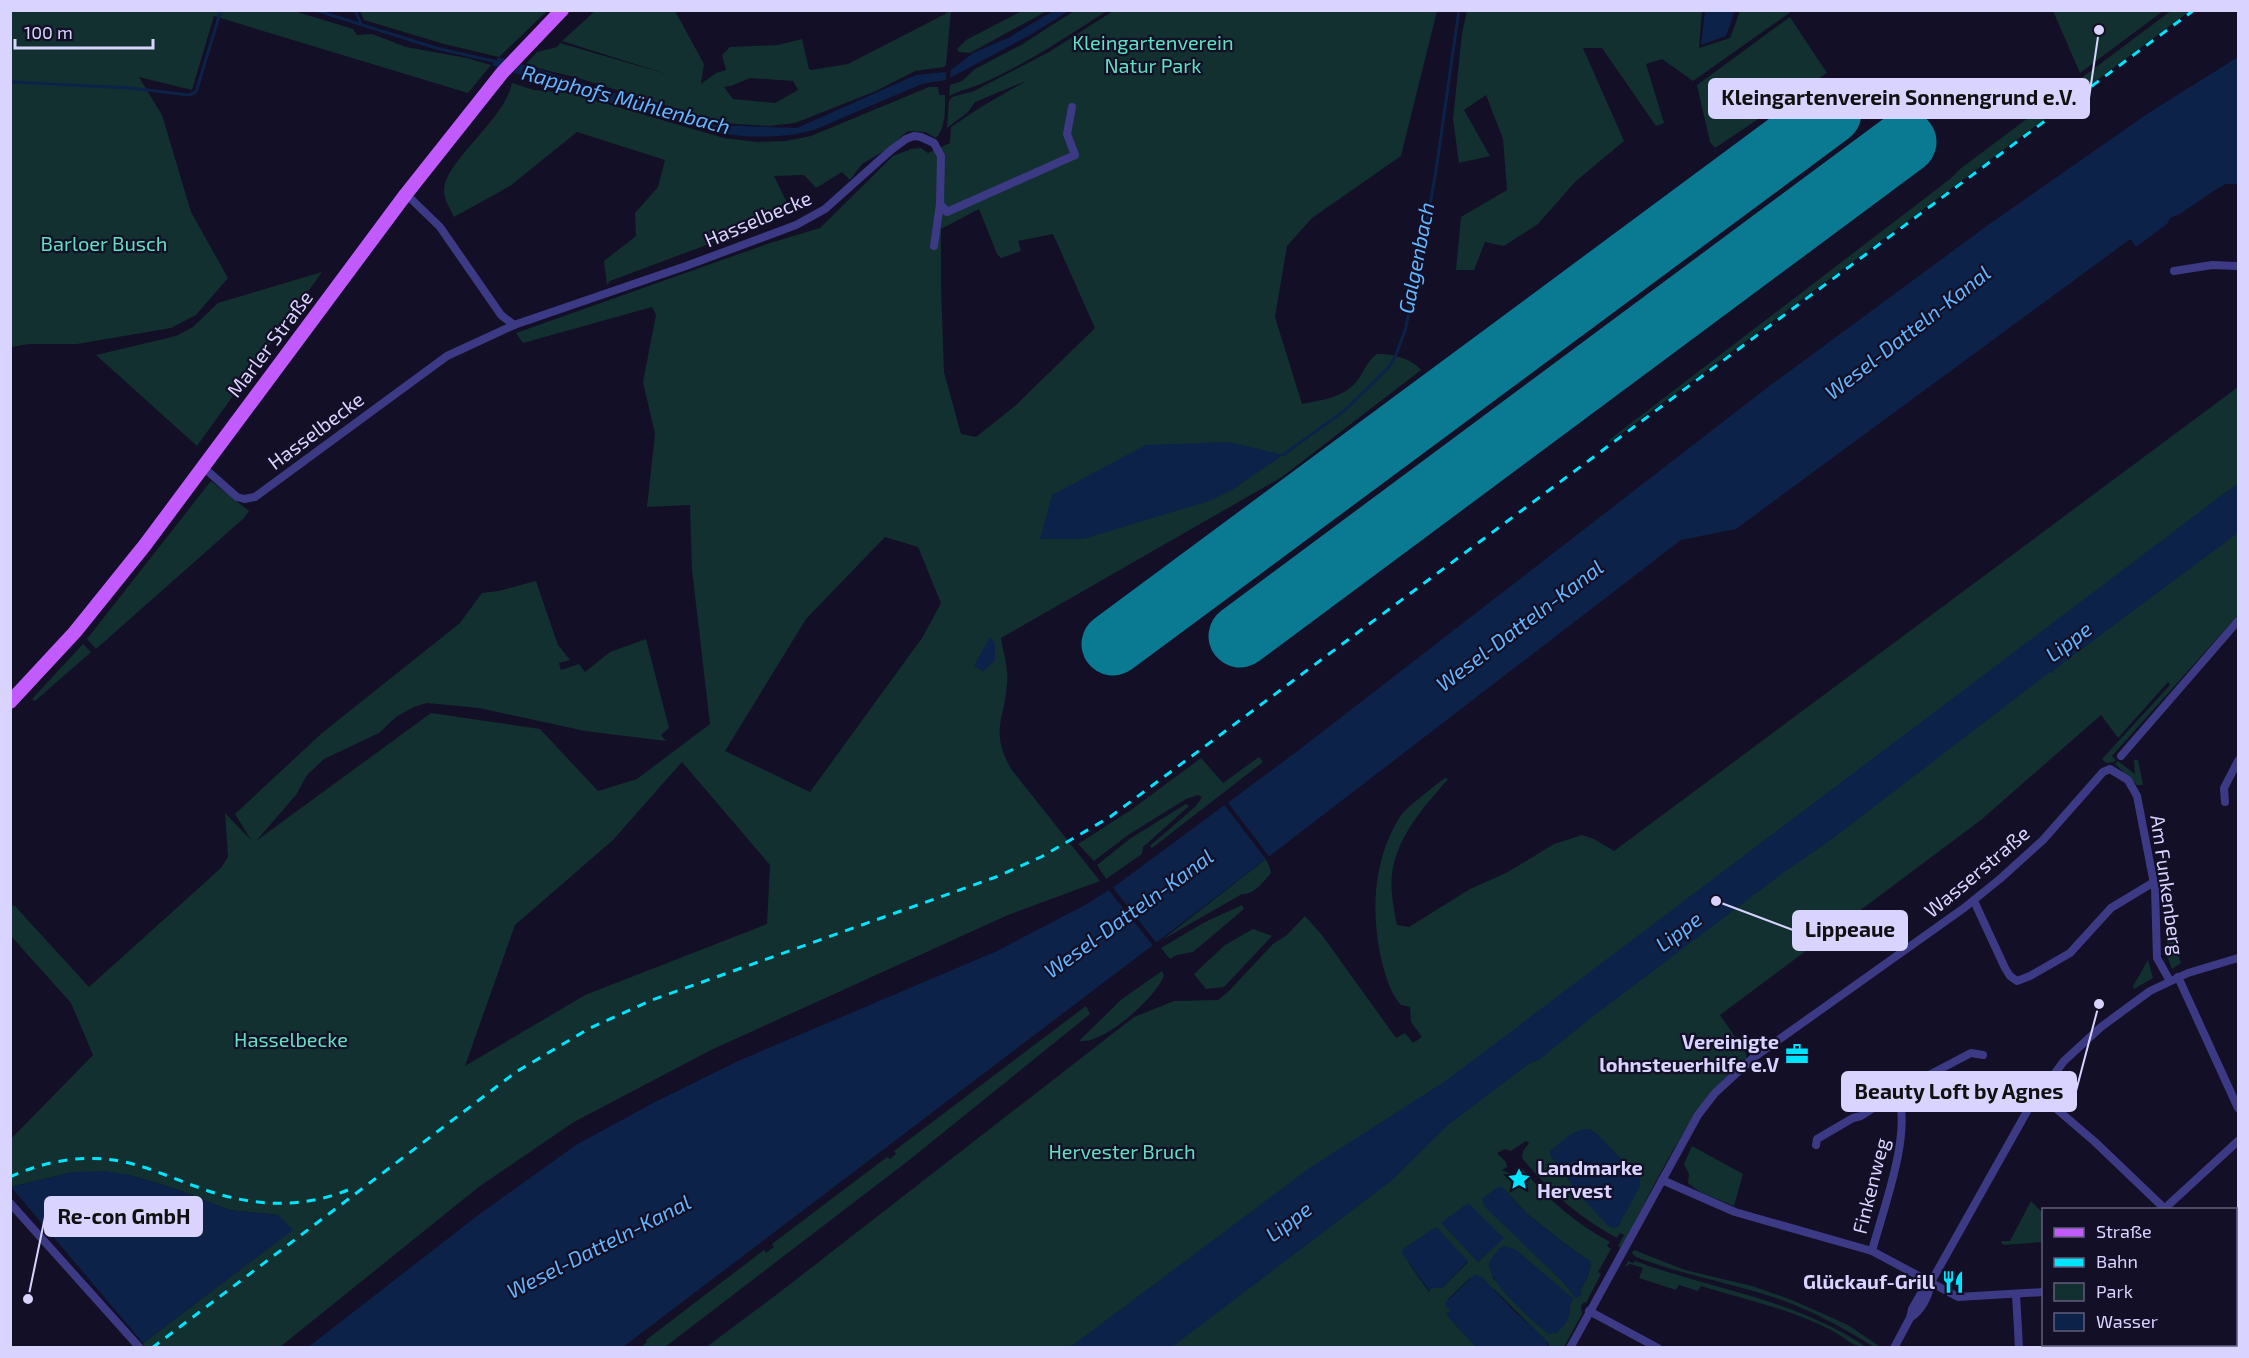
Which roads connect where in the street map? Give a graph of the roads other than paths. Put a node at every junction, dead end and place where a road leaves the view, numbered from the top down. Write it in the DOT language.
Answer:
graph roads {
  1 [pos="562,10"];
  2 [pos="1072,107"];
  3 [pos="406,194"];
  4 [pos="940,204"];
  5 [pos="934,246"];
  6 [pos="2238,266"];
  7 [pos="2174,271"];
  8 [pos="514,325"];
  9 [pos="203,467"];
  10 [pos="2238,621"];
  11 [pos="10,702"];
  12 [pos="2121,756"];
  13 [pos="2238,761"];
  14 [pos="2109,769"];
  15 [pos="2225,802"];
  16 [pos="2154,882"];
  17 [pos="1974,901"];
  18 [pos="2238,958"];
  19 [pos="2174,979"];
  20 [pos="1983,1055"];
  21 [pos="2038,1093"];
  22 [pos="1898,1094"];
  23 [pos="2238,1108"];
  24 [pos="2238,1140"];
  25 [pos="1816,1145"];
  26 [pos="1662,1180"];
  27 [pos="10,1203"];
  28 [pos="2163,1208"];
  29 [pos="2165,1208"];
  30 [pos="1872,1251"];
  31 [pos="1931,1282"];
  32 [pos="2042,1292"];
  33 [pos="2016,1294"];
  34 [pos="1589,1311"];
  35 [pos="140,1347"];
  36 [pos="1570,1347"];
  37 [pos="1659,1347"];
  38 [pos="1894,1347"];
  39 [pos="2019,1347"];
  1 -- 3 [label="main road, Marler Straße"];
  2 -- 4 [label="street"];
  3 -- 8 [label="street"];
  3 -- 9 [label="main road, Marler Straße"];
  4 -- 5 [label="street, Hasselbecke"];
  4 -- 8 [label="street, Hasselbecke"];
  6 -- 7 [label="street"];
  8 -- 9 [label="street, Hasselbecke"];
  9 -- 11 [label="main road, Marler Straße"];
  10 -- 12 [label="street"];
  13 -- 15 [label="street"];
  14 -- 16 [label="street, Am Funkenberg"];
  14 -- 17 [label="street, Wasserstraße"];
  16 -- 17 [label="street"];
  16 -- 19 [label="street, Am Funkenberg"];
  17 -- 26 [label="street, Wasserstraße"];
  18 -- 19 [label="street"];
  19 -- 21 [label="street"];
  19 -- 23 [label="street, Am Funkenberg"];
  20 -- 22 [label="street, Finkenweg"];
  21 -- 28 [label="street"];
  21 -- 31 [label="street"];
  22 -- 25 [label="street, Finkenweg"];
  22 -- 30 [label="street, Finkenweg"];
  24 -- 29 [label="street"];
  26 -- 30 [label="street"];
  26 -- 34 [label="street, Wasserstraße"];
  27 -- 35 [label="street"];
  30 -- 31 [label="street"];
  31 -- 33 [label="street"];
  31 -- 38 [label="street"];
  32 -- 33 [label="street"];
  33 -- 39 [label="street"];
  34 -- 36 [label="street, Wasserstraße"];
  34 -- 37 [label="street"];
}
